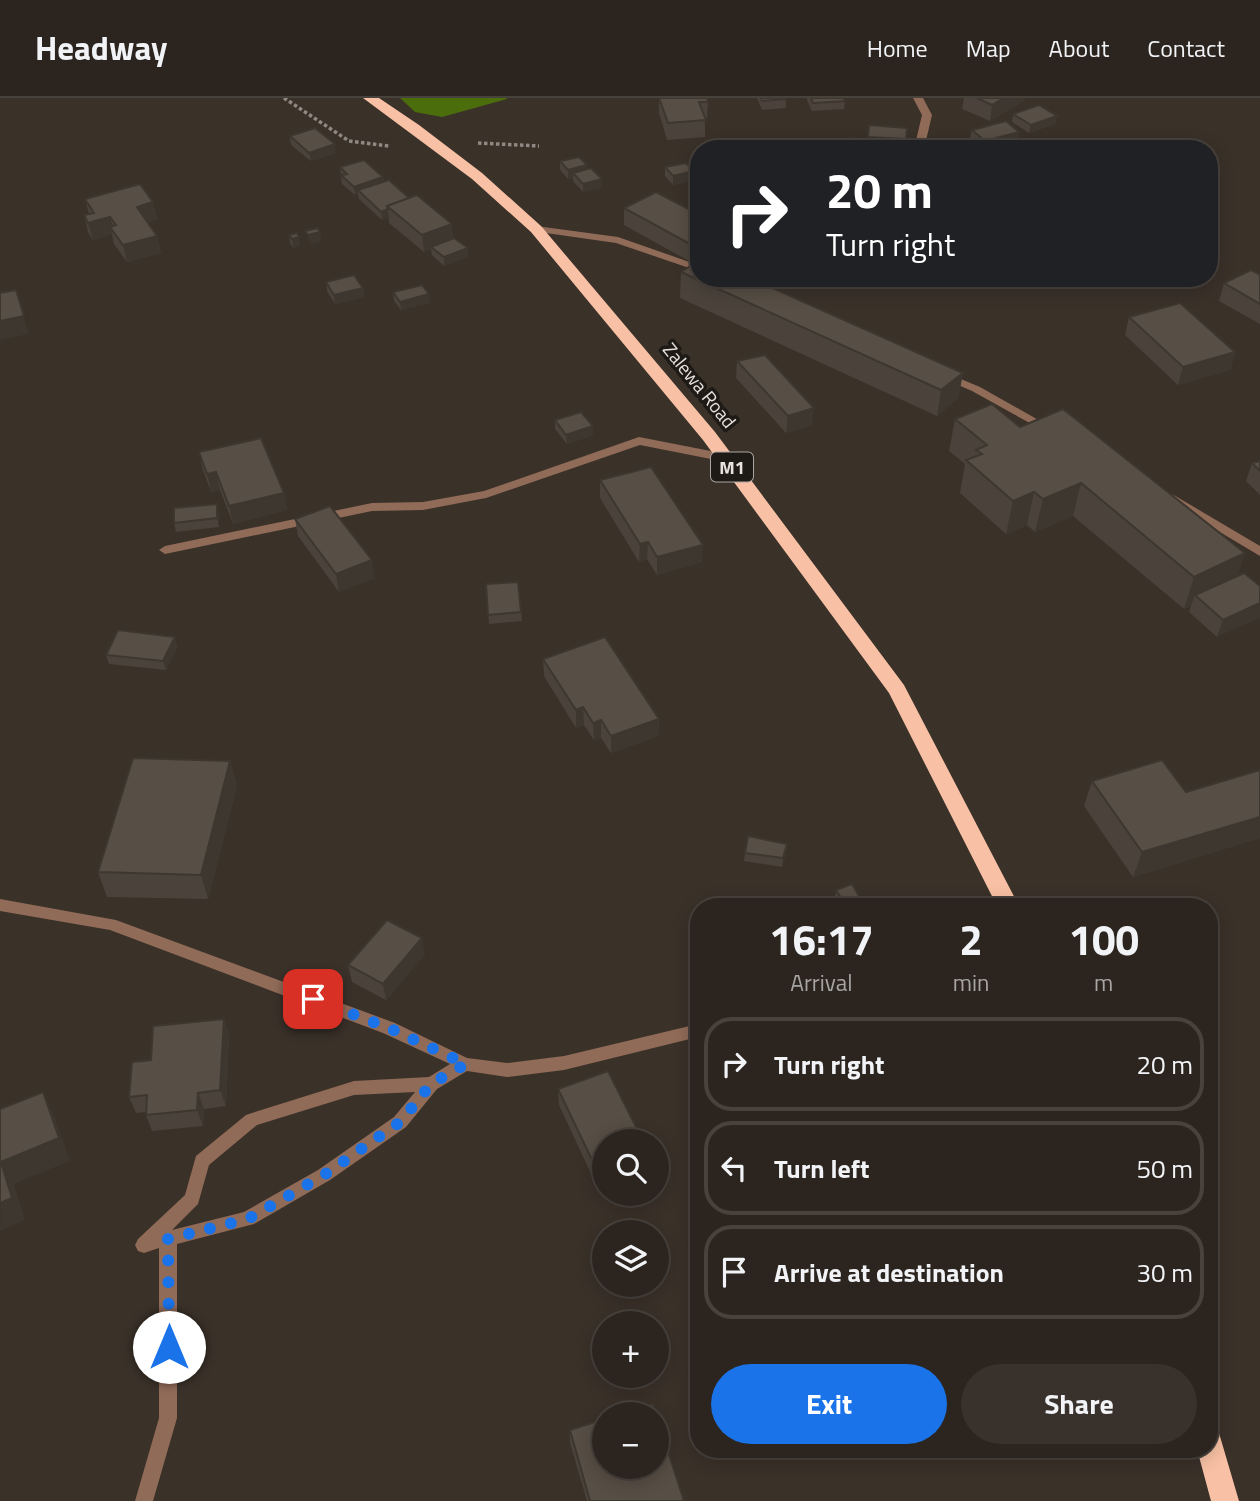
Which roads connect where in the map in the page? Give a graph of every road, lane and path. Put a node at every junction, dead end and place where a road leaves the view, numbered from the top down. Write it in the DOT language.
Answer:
graph roads {
  1 [pos="370,98"];
  2 [pos="918,98"];
  3 [pos="921,140"];
  4 [pos="536,229"];
  5 [pos="690,262"];
  6 [pos="938,372"];
  7 [pos="1059,435"];
  8 [pos="726,458"];
  9 [pos="1155,489"];
  10 [pos="165,550"];
  11 [pos="1260,552"];
  12 [pos="1004,898"];
  13 [pos="0,905"];
  14 [pos="690,1033"];
  15 [pos="466,1064"];
  16 [pos="431,1084"];
  17 [pos="168,1239"];
  18 [pos="1213,1458"];
  19 [pos="144,1501"];
  20 [pos="1225,1501"];
  1 -- 4 [label="highway, Zalewa Road / M1"];
  2 -- 3 [label="street"];
  4 -- 5 [label="street"];
  4 -- 8 [label="highway, Zalewa Road / M1"];
  6 -- 7 [label="street"];
  8 -- 10 [label="street"];
  8 -- 12 [label="highway, Zalewa Road / M1"];
  9 -- 11 [label="street"];
  13 -- 15 [label="street"];
  14 -- 15 [label="street"];
  15 -- 16 [label="street"];
  16 -- 17 [label="street"];
  16 -- 17 [label="street"];
  17 -- 19 [label="street"];
  18 -- 20 [label="highway"];
}
